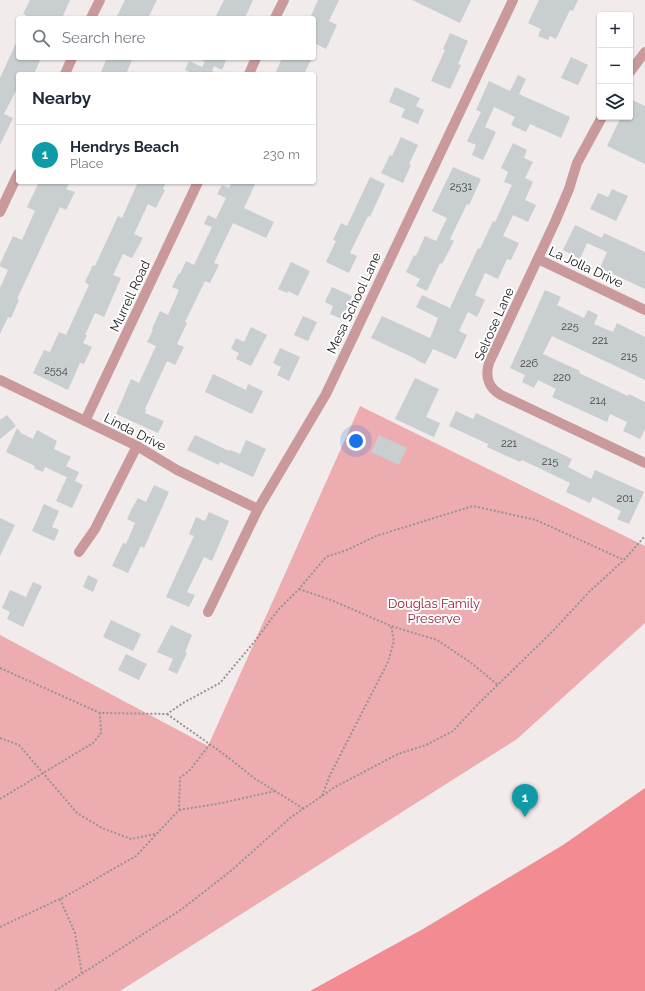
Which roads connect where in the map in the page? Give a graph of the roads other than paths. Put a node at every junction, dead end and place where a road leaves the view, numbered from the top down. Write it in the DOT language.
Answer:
graph roads {
  1 [pos="100,0"];
  2 [pos="284,0"];
  3 [pos="513,0"];
  4 [pos="92,16"];
  5 [pos="276,16"];
  6 [pos="645,52"];
  7 [pos="71,60"];
  8 [pos="255,60"];
  9 [pos="633,68"];
  10 [pos="66,72"];
  11 [pos="250,72"];
  12 [pos="600,120"];
  13 [pos="16,178"];
  14 [pos="197,184"];
  15 [pos="0,212"];
  16 [pos="538,259"];
  17 [pos="645,310"];
  18 [pos="0,380"];
  19 [pos="85,421"];
  20 [pos="137,446"];
  21 [pos="645,463"];
  22 [pos="258,509"];
  23 [pos="79,552"];
  24 [pos="208,612"];
  1 -- 4 [label="street"];
  2 -- 5 [label="street"];
  3 -- 22 [label="street, Mesa School Lane"];
  6 -- 9 [label="street"];
  7 -- 10 [label="street"];
  8 -- 11 [label="street"];
  12 -- 16 [label="street, Selrose Lane"];
  13 -- 15 [label="street"];
  14 -- 19 [label="street, Murrell Road"];
  16 -- 17 [label="street, La Jolla Drive"];
  16 -- 21 [label="street, Selrose Lane"];
  18 -- 19 [label="street, Linda Drive"];
  19 -- 20 [label="street, Linda Drive"];
  20 -- 22 [label="street, Linda Drive"];
  20 -- 23 [label="street"];
  22 -- 24 [label="street, Mesa School Lane"];
}
